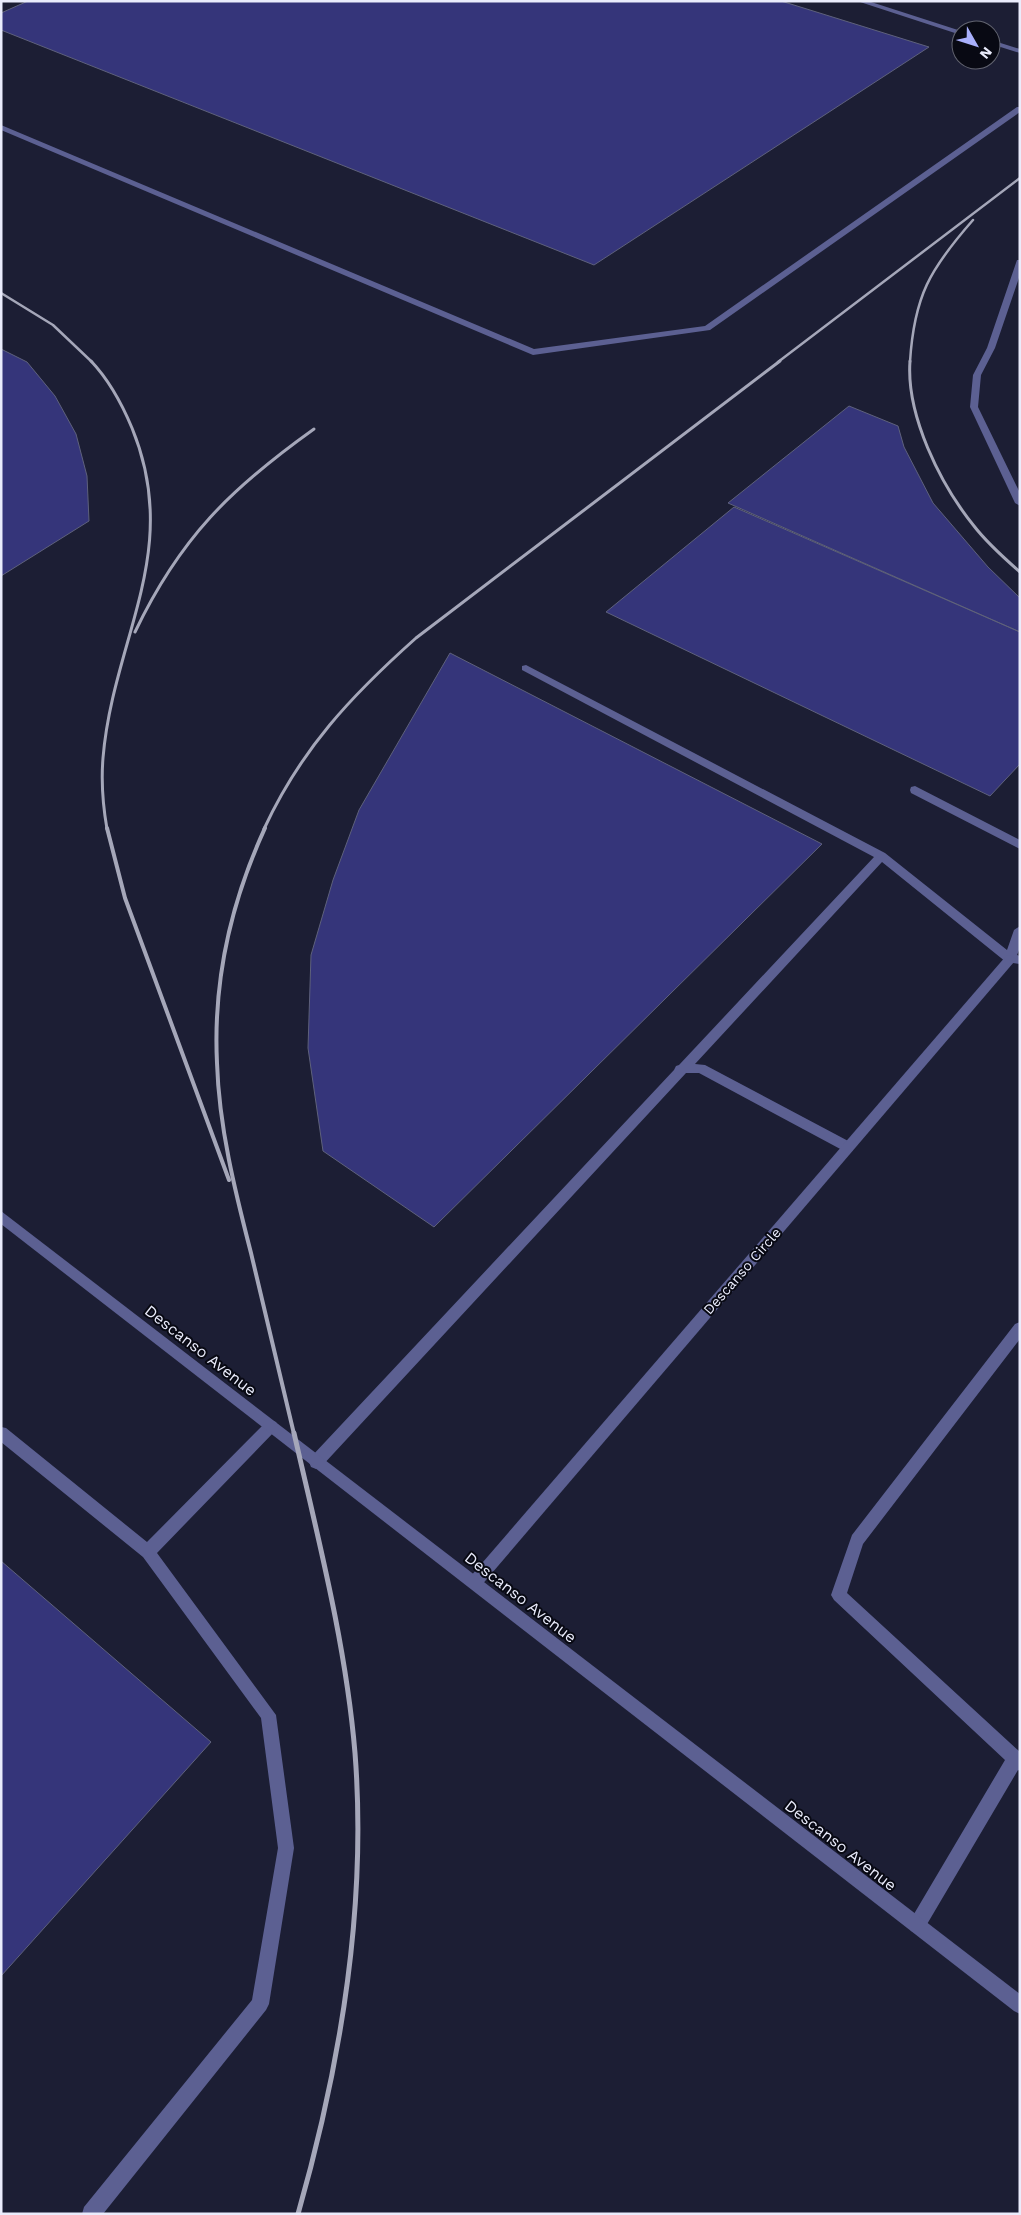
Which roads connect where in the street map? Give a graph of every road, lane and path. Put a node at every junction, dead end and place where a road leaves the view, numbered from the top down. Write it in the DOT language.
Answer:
graph roads {
  1 [pos="860,1"];
  2 [pos="951,30"];
  3 [pos="1001,45"];
  4 [pos="1020,51"];
  5 [pos="1020,109"];
  6 [pos="1,127"];
  7 [pos="1020,262"];
  8 [pos="1020,503"];
  9 [pos="526,668"];
  10 [pos="914,790"];
  11 [pos="1020,844"];
  12 [pos="881,856"];
  13 [pos="1020,930"];
  14 [pos="1015,960"];
  15 [pos="680,1069"];
  16 [pos="848,1147"];
  17 [pos="1,1216"];
  18 [pos="1020,1328"];
  19 [pos="271,1426"];
  20 [pos="1,1433"];
  21 [pos="316,1462"];
  22 [pos="148,1552"];
  23 [pos="475,1582"];
  24 [pos="1017,1761"];
  25 [pos="917,1925"];
  26 [pos="1020,2005"];
  27 [pos="91,2214"];
  1 -- 2 [label="street"];
  3 -- 4 [label="street"];
  5 -- 6 [label="street"];
  7 -- 8 [label="street"];
  9 -- 12 [label="street"];
  10 -- 11 [label="street"];
  12 -- 14 [label="street"];
  12 -- 15 [label="street"];
  13 -- 14 [label="street"];
  14 -- 16 [label="street, Descanso Circle"];
  15 -- 16 [label="street"];
  15 -- 21 [label="street"];
  16 -- 23 [label="street, Descanso Circle"];
  17 -- 19 [label="street, Descanso Avenue"];
  18 -- 24 [label="street"];
  19 -- 21 [label="street, Descanso Avenue"];
  19 -- 22 [label="street"];
  20 -- 22 [label="street"];
  21 -- 23 [label="street, Descanso Avenue"];
  22 -- 27 [label="street"];
  23 -- 25 [label="street, Descanso Avenue"];
  24 -- 25 [label="street"];
  25 -- 26 [label="street, Descanso Avenue"];
}
